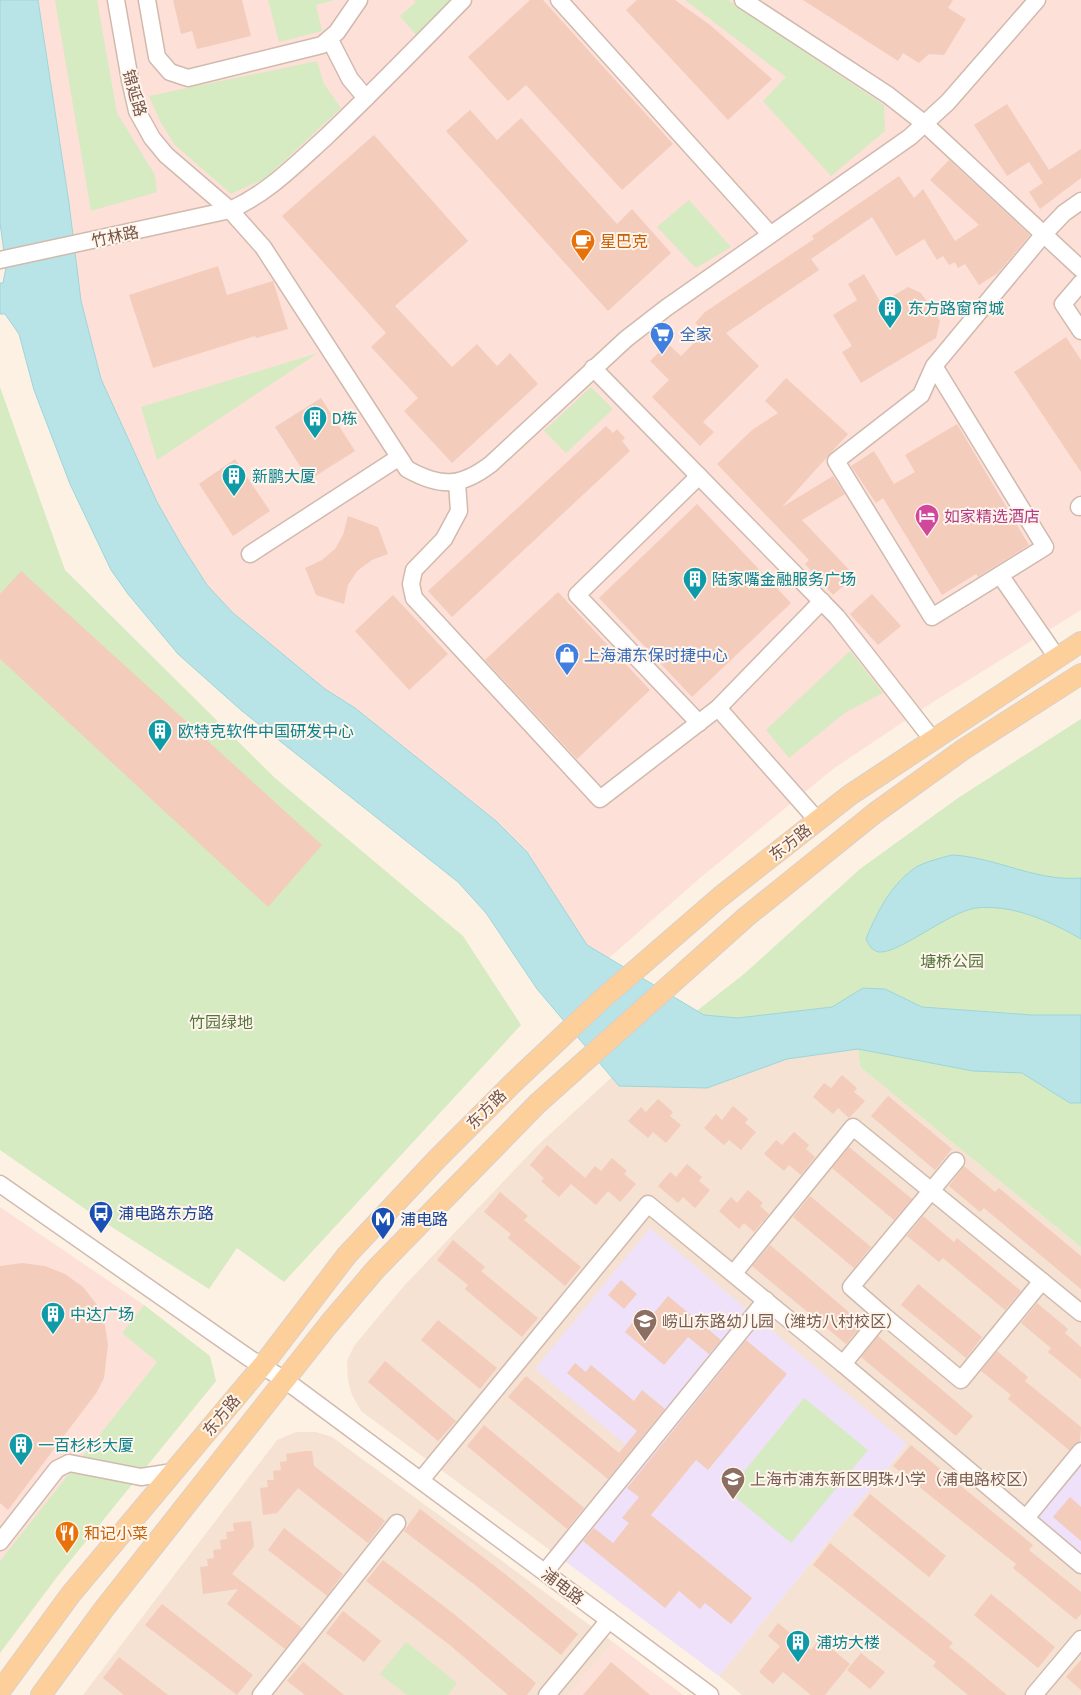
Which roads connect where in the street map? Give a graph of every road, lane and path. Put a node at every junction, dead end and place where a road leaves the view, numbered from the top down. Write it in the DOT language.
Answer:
graph roads {
  1 [pos="116,0"];
  2 [pos="147,0"];
  3 [pos="359,0"];
  4 [pos="463,0"];
  5 [pos="559,0"];
  6 [pos="743,0"];
  7 [pos="1037,0"];
  8 [pos="330,40"];
  9 [pos="366,98"];
  10 [pos="925,124"];
  11 [pos="1081,201"];
  12 [pos="230,210"];
  13 [pos="770,234"];
  14 [pos="1043,235"];
  15 [pos="0,260"];
  16 [pos="1081,269"];
  17 [pos="1081,283"];
  18 [pos="1081,331"];
  19 [pos="934,366"];
  20 [pos="594,368"];
  21 [pos="398,458"];
  22 [pos="699,476"];
  23 [pos="457,482"];
  24 [pos="250,554"];
  25 [pos="1000,574"];
  26 [pos="822,601"];
  27 [pos="1081,642"];
  28 [pos="1056,656"];
  29 [pos="1081,674"];
  30 [pos="718,708"];
  31 [pos="699,723"];
  32 [pos="932,739"];
  33 [pos="818,821"];
  34 [pos="956,1161"];
  35 [pos="0,1184"];
  36 [pos="931,1191"];
  37 [pos="734,1273"];
  38 [pos="1042,1281"];
  39 [pos="766,1300"];
  40 [pos="1081,1313"];
  41 [pos="884,1315"];
  42 [pos="843,1364"];
  43 [pos="263,1365"];
  44 [pos="285,1380"];
  45 [pos="1081,1451"];
  46 [pos="173,1472"];
  47 [pos="421,1480"];
  48 [pos="1026,1518"];
  49 [pos="397,1523"];
  50 [pos="0,1542"];
  51 [pos="1081,1565"];
  52 [pos="545,1572"];
  53 [pos="609,1620"];
  54 [pos="1081,1639"];
  55 [pos="0,1691"];
  56 [pos="41,1695"];
  57 [pos="261,1695"];
  58 [pos="547,1695"];
  59 [pos="710,1695"];
  60 [pos="1034,1695"];
  1 -- 12 [label="street, 锦延路"];
  2 -- 8 [label="street"];
  3 -- 8 [label="street"];
  4 -- 9 [label="street, 竹林路"];
  5 -- 13 [label="street"];
  6 -- 10 [label="street"];
  7 -- 10 [label="street"];
  8 -- 9 [label="street"];
  9 -- 12 [label="street, 竹林路"];
  10 -- 13 [label="street"];
  10 -- 14 [label="street"];
  11 -- 14 [label="street"];
  12 -- 15 [label="street, 竹林路"];
  12 -- 21 [label="street, 锦延路"];
  13 -- 20 [label="street"];
  14 -- 16 [label="street"];
  14 -- 19 [label="street"];
  17 -- 18 [label="street"];
  19 -- 25 [label="street"];
  19 -- 25 [label="street"];
  20 -- 22 [label="street"];
  20 -- 23 [label="street"];
  21 -- 23 [label="street, 锦延路"];
  21 -- 24 [label="street"];
  22 -- 26 [label="street"];
  22 -- 31 [label="street"];
  23 -- 31 [label="street"];
  25 -- 28 [label="street"];
  26 -- 30 [label="street"];
  26 -- 32 [label="street"];
  27 -- 28 [label="main road, 东方路"];
  28 -- 32 [label="main road, 东方路"];
  29 -- 44 [label="main road, 东方路"];
  30 -- 31 [label="street"];
  30 -- 33 [label="street"];
  32 -- 33 [label="main road, 东方路"];
  33 -- 43 [label="main road, 东方路"];
  34 -- 36 [label="street"];
  35 -- 43 [label="street, 浦电路"];
  36 -- 37 [label="street"];
  36 -- 38 [label="street"];
  36 -- 41 [label="street"];
  37 -- 39 [label="street"];
  37 -- 47 [label="street"];
  38 -- 40 [label="street"];
  38 -- 41 [label="street"];
  39 -- 42 [label="street"];
  39 -- 52 [label="street"];
  41 -- 42 [label="street"];
  42 -- 48 [label="street"];
  43 -- 44 [label="street, 浦电路"];
  43 -- 46 [label="main road, 东方路"];
  44 -- 47 [label="street, 浦电路"];
  44 -- 56 [label="main road, 东方路"];
  45 -- 48 [label="street"];
  46 -- 50 [label="street"];
  46 -- 55 [label="main road, 东方路"];
  47 -- 52 [label="street, 浦电路"];
  48 -- 51 [label="street"];
  49 -- 57 [label="street"];
  52 -- 53 [label="street, 浦电路"];
  53 -- 58 [label="street"];
  53 -- 59 [label="street, 浦电路"];
  54 -- 60 [label="street"];
}
